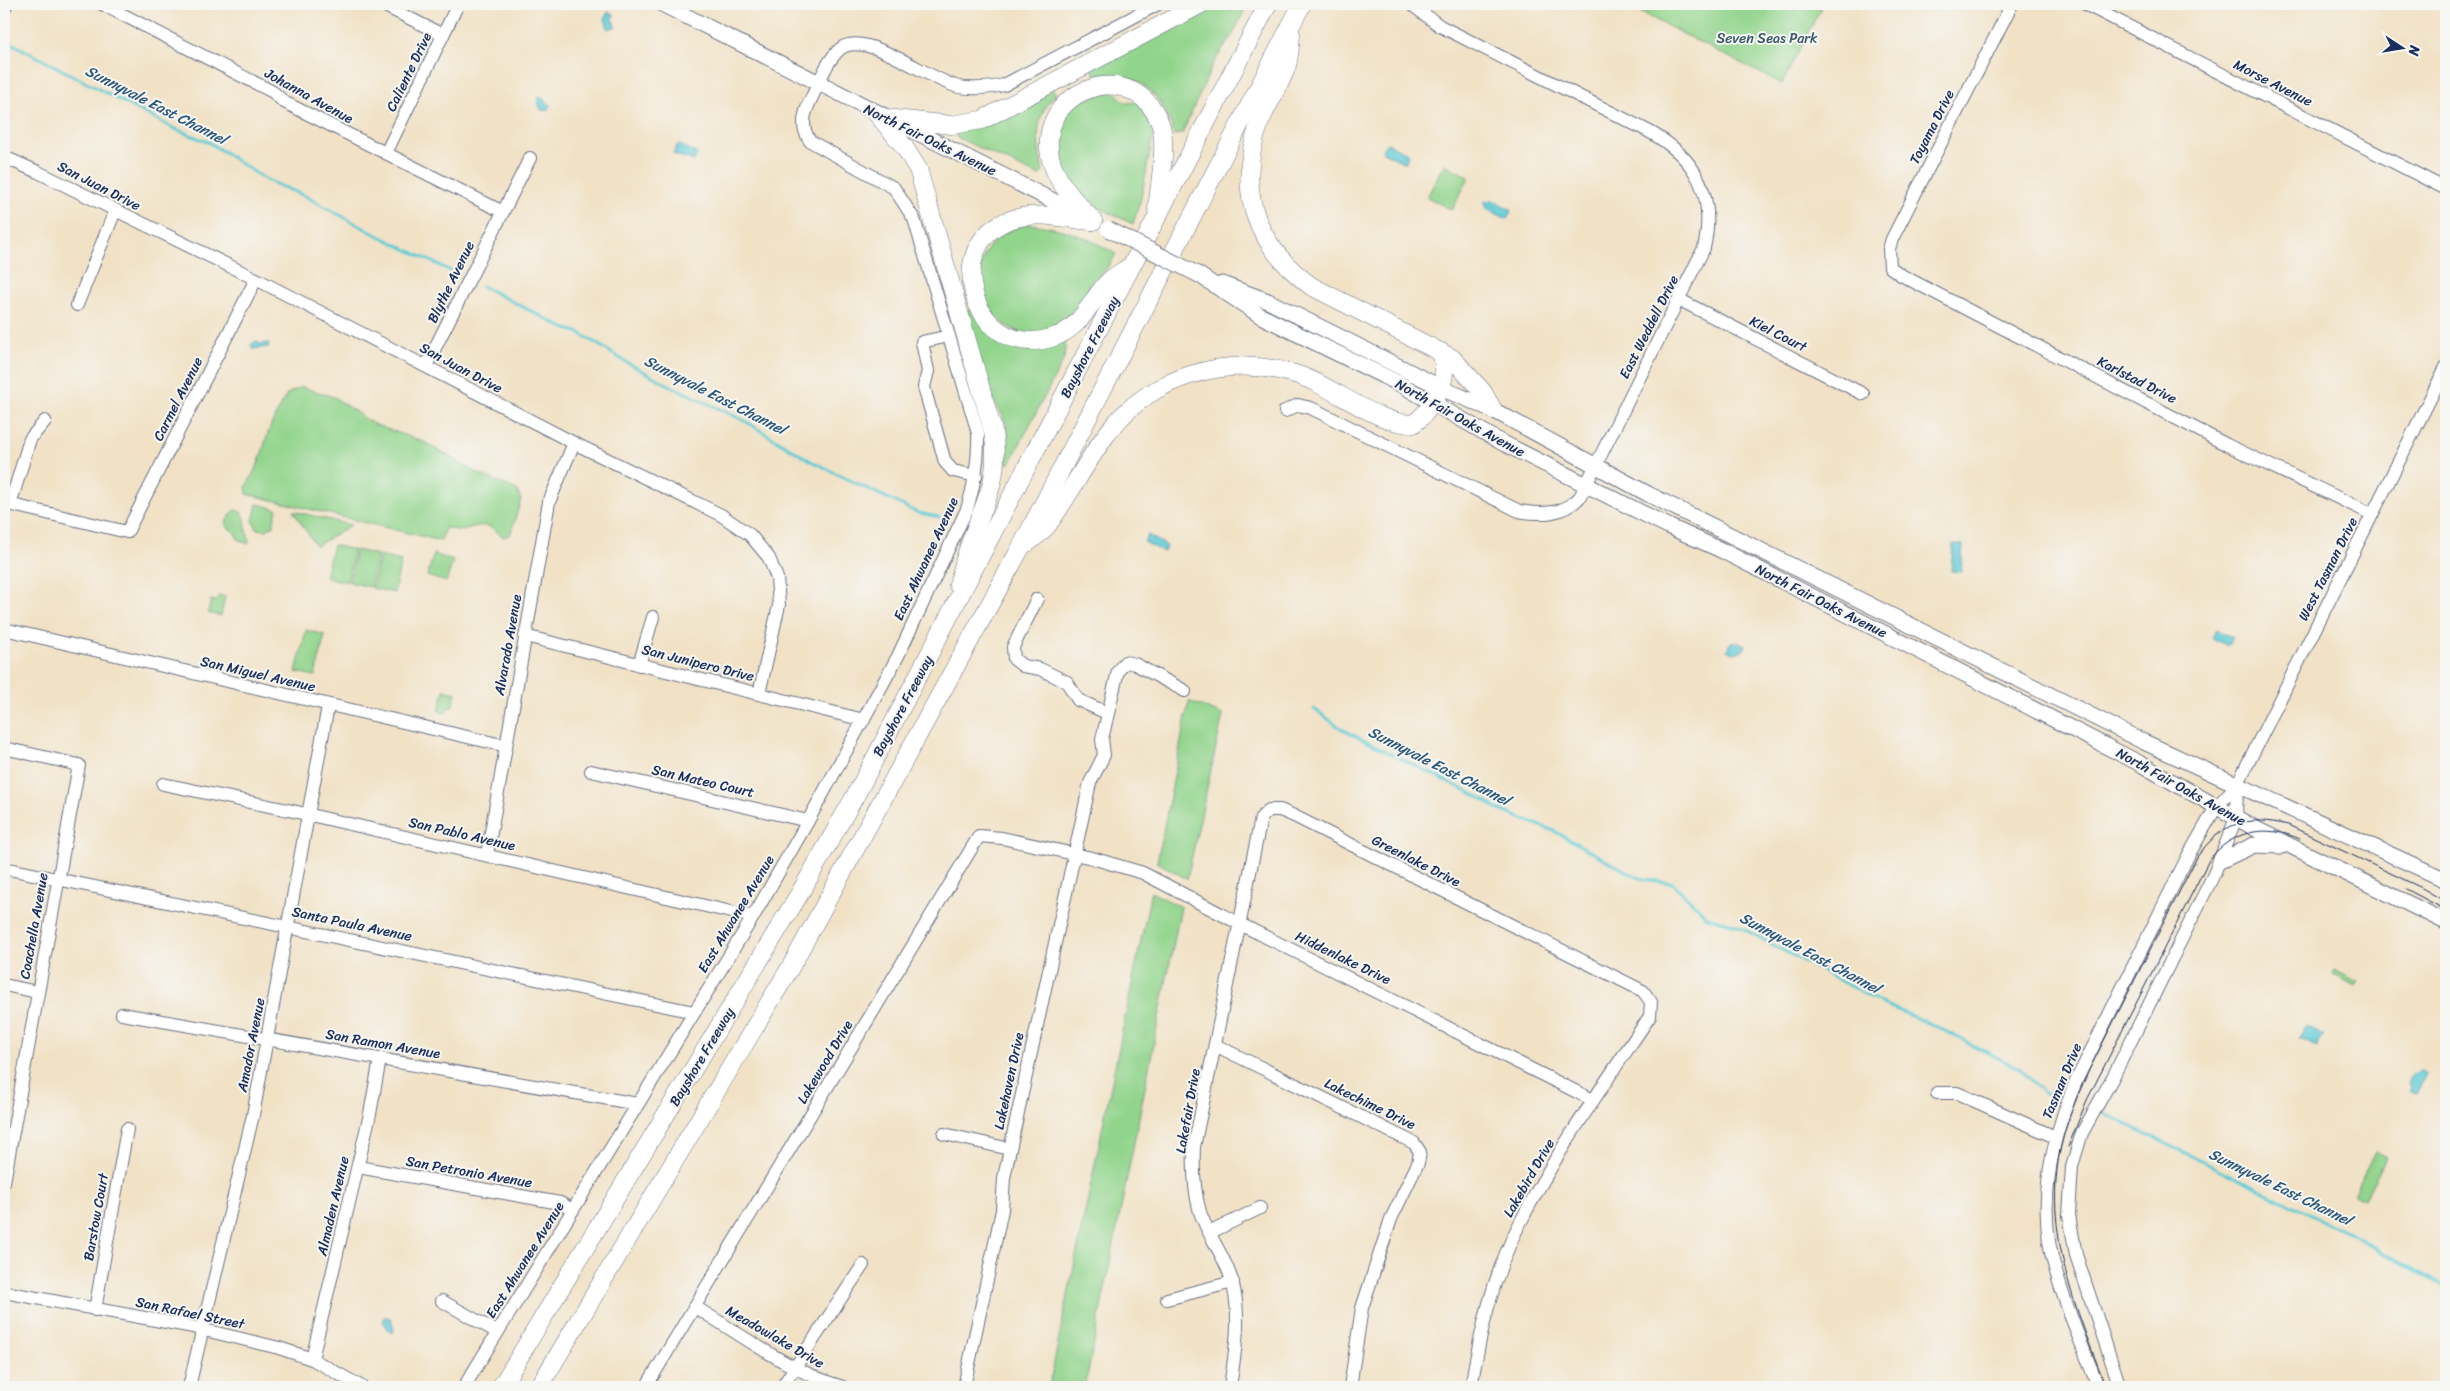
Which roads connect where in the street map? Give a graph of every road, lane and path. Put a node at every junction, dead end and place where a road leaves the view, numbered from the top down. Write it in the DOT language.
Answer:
graph roads {
  1 [pos="102,4"];
  2 [pos="381,4"];
  3 [pos="458,4"];
  4 [pos="662,4"];
  5 [pos="1158,4"];
  6 [pos="1201,4"];
  7 [pos="1268,4"];
  8 [pos="1302,4"];
  9 [pos="1411,4"];
  10 [pos="2012,4"];
  11 [pos="2085,4"];
  12 [pos="1293,21"];
  13 [pos="443,35"];
  14 [pos="819,84"];
  15 [pos="881,116"];
  16 [pos="386,153"];
  17 [pos="4,157"];
  18 [pos="530,158"];
  19 [pos="2446,189"];
  20 [pos="115,211"];
  21 [pos="503,212"];
  22 [pos="1157,217"];
  23 [pos="1100,225"];
  24 [pos="1132,265"];
  25 [pos="1890,267"];
  26 [pos="256,280"];
  27 [pos="1680,300"];
  28 [pos="77,305"];
  29 [pos="949,336"];
  30 [pos="1441,352"];
  31 [pos="426,366"];
  32 [pos="2446,367"];
  33 [pos="1436,394"];
  34 [pos="1863,394"];
  35 [pos="1493,410"];
  36 [pos="1285,411"];
  37 [pos="45,421"];
  38 [pos="574,443"];
  39 [pos="1596,465"];
  40 [pos="976,476"];
  41 [pos="1586,484"];
  42 [pos="7,504"];
  43 [pos="2372,514"];
  44 [pos="1019,551"];
  45 [pos="1037,599"];
  46 [pos="653,617"];
  47 [pos="946,626"];
  48 [pos="4,629"];
  49 [pos="525,636"];
  50 [pos="639,665"];
  51 [pos="1185,691"];
  52 [pos="759,694"];
  53 [pos="328,706"];
  54 [pos="1107,713"];
  55 [pos="864,720"];
  56 [pos="506,746"];
  57 [pos="4,748"];
  58 [pos="591,771"];
  59 [pos="163,784"];
  60 [pos="2237,785"];
  61 [pos="2216,807"];
  62 [pos="309,815"];
  63 [pos="2236,818"];
  64 [pos="808,822"];
  65 [pos="2296,850"];
  66 [pos="1075,854"];
  67 [pos="487,855"];
  68 [pos="2220,861"];
  69 [pos="4,868"];
  70 [pos="58,879"];
  71 [pos="2446,880"];
  72 [pos="753,917"];
  73 [pos="2446,922"];
  74 [pos="1240,924"];
  75 [pos="289,926"];
  76 [pos="4,985"];
  77 [pos="37,992"];
  78 [pos="1651,1002"];
  79 [pos="694,1012"];
  80 [pos="122,1014"];
  81 [pos="267,1039"];
  82 [pos="1216,1045"];
  83 [pos="380,1058"];
  84 [pos="1937,1093"];
  85 [pos="1594,1100"];
  86 [pos="638,1104"];
  87 [pos="127,1129"];
  88 [pos="944,1134"];
  89 [pos="2055,1137"];
  90 [pos="1010,1149"];
  91 [pos="358,1168"];
  92 [pos="4,1182"];
  93 [pos="1260,1208"];
  94 [pos="573,1210"];
  95 [pos="1211,1232"];
  96 [pos="864,1265"];
  97 [pos="1233,1282"];
  98 [pos="4,1292"];
  99 [pos="1167,1299"];
  100 [pos="442,1301"];
  101 [pos="695,1307"];
  102 [pos="95,1310"];
  103 [pos="203,1329"];
  104 [pos="497,1332"];
  105 [pos="312,1359"];
  106 [pos="794,1367"];
  107 [pos="189,1387"];
  108 [pos="362,1387"];
  109 [pos="464,1387"];
  110 [pos="501,1387"];
  111 [pos="539,1387"];
  112 [pos="646,1387"];
  113 [pos="782,1387"];
  114 [pos="843,1387"];
  115 [pos="964,1387"];
  116 [pos="1230,1387"];
  117 [pos="1350,1387"];
  118 [pos="1471,1387"];
  119 [pos="2098,1387"];
  120 [pos="2120,1387"];
  1 -- 16 [label="street, Johanna Avenue"];
  2 -- 13 [label="street"];
  3 -- 13 [label="street, Caliente Drive"];
  4 -- 14 [label="main road, North Fair Oaks Avenue"];
  5 -- 14 [label="street, East Ahwanee Avenue"];
  6 -- 15 [label="highway"];
  7 -- 22 [label="highway, Bayshore Freeway"];
  8 -- 12 [label="highway, Bayshore Freeway"];
  9 -- 27 [label="street, East Weddell Drive"];
  10 -- 25 [label="street, Toyama Drive"];
  11 -- 19 [label="street, Morse Avenue"];
  12 -- 30 [label="highway"];
  12 -- 44 [label="highway, Bayshore Freeway"];
  13 -- 16 [label="street, Caliente Drive"];
  14 -- 15 [label="main road, North Fair Oaks Avenue"];
  14 -- 29 [label="street, East Ahwanee Avenue"];
  15 -- 23 [label="main road, North Fair Oaks Avenue"];
  15 -- 47 [label="highway"];
  16 -- 21 [label="street, Johanna Avenue"];
  17 -- 20 [label="street, San Juan Drive"];
  18 -- 21 [label="street, Blythe Avenue"];
  20 -- 26 [label="street, San Juan Drive"];
  20 -- 28 [label="street"];
  21 -- 31 [label="street, Blythe Avenue"];
  22 -- 23 [label="highway"];
  22 -- 24 [label="highway, Bayshore Freeway"];
  23 -- 24 [label="highway"];
  23 -- 33 [label="main road, North Fair Oaks Avenue, bridge"];
  24 -- 47 [label="highway, Bayshore Freeway"];
  25 -- 43 [label="street, Karlstad Drive"];
  26 -- 31 [label="street, San Juan Drive"];
  26 -- 42 [label="street, Carmel Avenue"];
  27 -- 34 [label="street, Kiel Court"];
  27 -- 39 [label="street, East Weddell Drive"];
  29 -- 40 [label="street, East Ahwanee Avenue"];
  29 -- 40 [label="street"];
  30 -- 33 [label="highway"];
  30 -- 35 [label="highway"];
  31 -- 38 [label="street, San Juan Drive"];
  32 -- 43 [label="street, West Tasman Drive"];
  33 -- 35 [label="main road, North Fair Oaks Avenue"];
  33 -- 41 [label="main road, North Fair Oaks Avenue"];
  33 -- 44 [label="highway"];
  35 -- 39 [label="main road, North Fair Oaks Avenue"];
  36 -- 41 [label="street, East Weddell Drive"];
  37 -- 42 [label="street"];
  38 -- 49 [label="street, Alvarado Avenue"];
  38 -- 52 [label="street, San Juan Drive"];
  39 -- 41 [label="street, East Weddell Drive"];
  39 -- 60 [label="main road, North Fair Oaks Avenue"];
  40 -- 55 [label="street, East Ahwanee Avenue"];
  41 -- 61 [label="main road, North Fair Oaks Avenue"];
  43 -- 60 [label="street, West Tasman Drive"];
  44 -- 111 [label="highway, Bayshore Freeway"];
  45 -- 54 [label="street"];
  46 -- 50 [label="street"];
  47 -- 110 [label="highway, Bayshore Freeway"];
  48 -- 53 [label="street, San Miguel Avenue"];
  49 -- 50 [label="street, San Junipero Drive"];
  49 -- 56 [label="street, Alvarado Avenue"];
  50 -- 52 [label="street, San Junipero Drive"];
  51 -- 54 [label="street"];
  52 -- 55 [label="street, San Junipero Drive"];
  53 -- 56 [label="street, San Miguel Avenue"];
  53 -- 62 [label="street, Amador Avenue"];
  54 -- 66 [label="street, Lakehaven Drive"];
  55 -- 64 [label="street, East Ahwanee Avenue"];
  56 -- 67 [label="street, Alvarado Avenue"];
  57 -- 70 [label="street, Coachella Avenue"];
  58 -- 64 [label="street, San Mateo Court"];
  59 -- 62 [label="street, San Pablo Avenue"];
  60 -- 61 [label="street, West Tasman Drive"];
  60 -- 63 [label="street, West Tasman Drive"];
  60 -- 71 [label="main road, North Fair Oaks Avenue"];
  61 -- 63 [label="main road, North Fair Oaks Avenue"];
  61 -- 89 [label="street, Tasman Drive"];
  62 -- 67 [label="street, San Pablo Avenue"];
  62 -- 75 [label="street, Amador Avenue"];
  63 -- 65 [label="main road, North Fair Oaks Avenue"];
  63 -- 68 [label="street"];
  64 -- 72 [label="street, East Ahwanee Avenue"];
  65 -- 68 [label="main road"];
  65 -- 73 [label="main road, North Fair Oaks Avenue"];
  66 -- 74 [label="street, Hiddenlake Drive"];
  66 -- 90 [label="street, Lakehaven Drive"];
  66 -- 101 [label="street, Lakewood Drive"];
  67 -- 72 [label="street, San Pablo Avenue"];
  68 -- 120 [label="street"];
  69 -- 70 [label="street, Santa Paula Avenue"];
  70 -- 75 [label="street, Santa Paula Avenue"];
  70 -- 77 [label="street, Coachella Avenue"];
  72 -- 79 [label="street, East Ahwanee Avenue"];
  74 -- 78 [label="street, Greenlake Drive"];
  74 -- 82 [label="street, Lakefair Drive"];
  74 -- 85 [label="street, Hiddenlake Drive"];
  75 -- 79 [label="street, Santa Paula Avenue"];
  75 -- 81 [label="street, Amador Avenue"];
  76 -- 77 [label="street"];
  77 -- 92 [label="street, Coachella Avenue"];
  78 -- 85 [label="street, Lakebird Drive"];
  79 -- 86 [label="street, East Ahwanee Avenue"];
  80 -- 81 [label="street, San Ramon Avenue"];
  81 -- 83 [label="street, San Ramon Avenue"];
  81 -- 103 [label="street, Amador Avenue"];
  82 -- 95 [label="street, Lakefair Drive"];
  82 -- 117 [label="street, Lakechime Drive"];
  83 -- 86 [label="street, San Ramon Avenue"];
  83 -- 91 [label="street, Almaden Avenue"];
  84 -- 89 [label="street"];
  85 -- 118 [label="street, Lakebird Drive"];
  86 -- 94 [label="street, East Ahwanee Avenue"];
  87 -- 102 [label="street, Barstow Court"];
  88 -- 90 [label="street"];
  89 -- 119 [label="street, Tasman Drive"];
  90 -- 115 [label="street, Lakehaven Drive"];
  91 -- 94 [label="street, San Petronio Avenue"];
  91 -- 105 [label="street, Almaden Avenue"];
  93 -- 95 [label="street"];
  94 -- 104 [label="street, East Ahwanee Avenue"];
  95 -- 97 [label="street, Lakefair Drive"];
  96 -- 106 [label="street"];
  97 -- 99 [label="street"];
  97 -- 116 [label="street, Lakefair Drive"];
  98 -- 102 [label="street, San Rafael Street"];
  100 -- 104 [label="street"];
  101 -- 106 [label="street, Meadowlake Drive"];
  101 -- 112 [label="street, Lakewood Drive"];
  102 -- 103 [label="street, San Rafael Street"];
  103 -- 105 [label="street, San Rafael Street"];
  103 -- 107 [label="street, Amador Avenue"];
  104 -- 109 [label="street, East Ahwanee Avenue"];
  105 -- 108 [label="street, San Rafael Street"];
  106 -- 113 [label="street"];
  106 -- 114 [label="street, Meadowlake Drive"];
}
